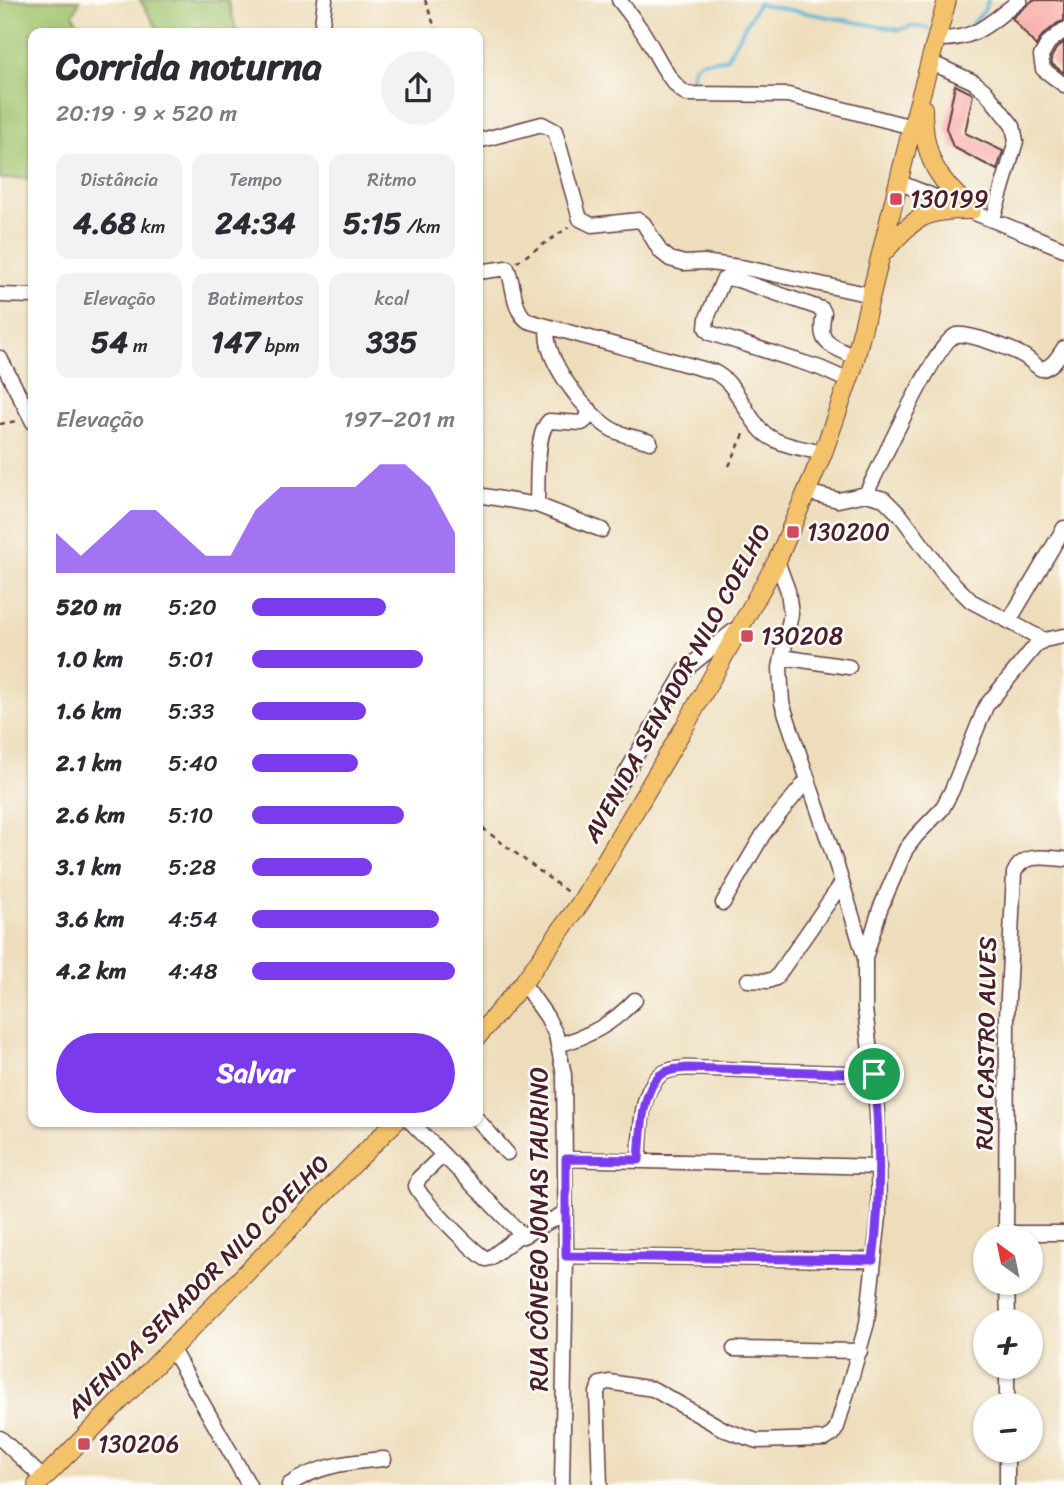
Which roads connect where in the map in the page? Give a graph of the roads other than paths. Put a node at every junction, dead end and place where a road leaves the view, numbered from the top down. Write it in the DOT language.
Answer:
graph roads {
  1 [pos="325,0"];
  2 [pos="619,0"];
  3 [pos="947,0"];
  4 [pos="1020,0"];
  5 [pos="322,28"];
  6 [pos="1064,30"];
  7 [pos="936,39"];
  8 [pos="930,62"];
  9 [pos="924,83"];
  10 [pos="1064,85"];
  11 [pos="912,127"];
  12 [pos="483,140"];
  13 [pos="898,183"];
  14 [pos="972,210"];
  15 [pos="993,219"];
  16 [pos="1064,249"];
  17 [pos="881,255"];
  18 [pos="483,271"];
  19 [pos="0,295"];
  20 [pos="28,295"];
  21 [pos="871,296"];
  22 [pos="548,327"];
  23 [pos="1064,348"];
  24 [pos="0,358"];
  25 [pos="856,358"];
  26 [pos="849,381"];
  27 [pos="590,410"];
  28 [pos="28,412"];
  29 [pos="650,442"];
  30 [pos="823,453"];
  31 [pos="807,492"];
  32 [pos="866,494"];
  33 [pos="483,496"];
  34 [pos="537,505"];
  35 [pos="1064,528"];
  36 [pos="602,530"];
  37 [pos="777,561"];
  38 [pos="1009,621"];
  39 [pos="743,623"];
  40 [pos="1064,636"];
  41 [pos="1044,640"];
  42 [pos="782,657"];
  43 [pos="849,667"];
  44 [pos="808,779"];
  45 [pos="614,794"];
  46 [pos="1064,859"];
  47 [pos="842,883"];
  48 [pos="723,903"];
  49 [pos="865,958"];
  50 [pos="748,980"];
  51 [pos="523,983"];
  52 [pos="635,1000"];
  53 [pos="483,1030"];
  54 [pos="558,1045"];
  55 [pos="874,1074"];
  56 [pos="483,1125"];
  57 [pos="390,1127"];
  58 [pos="416,1127"];
  59 [pos="507,1153"];
  60 [pos="443,1155"];
  61 [pos="566,1159"];
  62 [pos="639,1160"];
  63 [pos="879,1167"];
  64 [pos="566,1212"];
  65 [pos="1006,1225"];
  66 [pos="1064,1233"];
  67 [pos="521,1234"];
  68 [pos="1043,1234"];
  69 [pos="566,1256"];
  70 [pos="873,1260"];
  71 [pos="171,1348"];
  72 [pos="734,1349"];
  73 [pos="860,1351"];
  74 [pos="0,1438"];
  75 [pos="384,1459"];
  76 [pos="1007,1463"];
  77 [pos="40,1482"];
  78 [pos="248,1485"];
  79 [pos="289,1485"];
  80 [pos="562,1485"];
  81 [pos="600,1485"];
  82 [pos="1007,1485"];
  1 -- 5 [label="street"];
  2 -- 11 [label="street"];
  3 -- 7 [label="main road, AVENIDA SENADOR NILO COELHO"];
  4 -- 7 [label="street"];
  6 -- 10 [label="street"];
  7 -- 8 [label="main road, AVENIDA SENADOR NILO COELHO"];
  8 -- 9 [label="main road, AVENIDA SENADOR NILO COELHO"];
  8 -- 15 [label="street"];
  9 -- 11 [label="main road, AVENIDA SENADOR NILO COELHO"];
  9 -- 14 [label="main road"];
  11 -- 13 [label="main road, AVENIDA SENADOR NILO COELHO"];
  12 -- 21 [label="street"];
  13 -- 14 [label="street"];
  13 -- 17 [label="main road, AVENIDA SENADOR NILO COELHO"];
  14 -- 15 [label="street"];
  14 -- 17 [label="main road"];
  15 -- 16 [label="street"];
  17 -- 21 [label="main road, AVENIDA SENADOR NILO COELHO"];
  18 -- 22 [label="street"];
  19 -- 20 [label="street"];
  21 -- 25 [label="main road, AVENIDA SENADOR NILO COELHO"];
  22 -- 27 [label="street"];
  22 -- 30 [label="street"];
  23 -- 32 [label="street"];
  24 -- 28 [label="street"];
  25 -- 26 [label="main road, AVENIDA SENADOR NILO COELHO"];
  25 -- 26 [label="street"];
  26 -- 30 [label="main road, AVENIDA SENADOR NILO COELHO"];
  27 -- 29 [label="street"];
  27 -- 34 [label="street"];
  30 -- 31 [label="main road, AVENIDA SENADOR NILO COELHO"];
  31 -- 32 [label="street"];
  31 -- 37 [label="main road, AVENIDA SENADOR NILO COELHO"];
  32 -- 38 [label="street"];
  33 -- 34 [label="street"];
  34 -- 36 [label="street"];
  35 -- 38 [label="street"];
  37 -- 39 [label="main road, AVENIDA SENADOR NILO COELHO"];
  37 -- 42 [label="street"];
  38 -- 41 [label="street"];
  39 -- 45 [label="street"];
  39 -- 51 [label="main road, AVENIDA SENADOR NILO COELHO"];
  40 -- 41 [label="street"];
  41 -- 49 [label="street"];
  42 -- 43 [label="street"];
  42 -- 44 [label="street"];
  44 -- 47 [label="street"];
  44 -- 48 [label="street"];
  46 -- 65 [label="street, RUA CASTRO ALVES"];
  47 -- 49 [label="street"];
  47 -- 50 [label="street"];
  49 -- 55 [label="street"];
  51 -- 53 [label="main road, AVENIDA SENADOR NILO COELHO"];
  51 -- 54 [label="street, RUA CÔNEGO JONAS TAURINO"];
  52 -- 54 [label="street"];
  54 -- 61 [label="street, RUA CÔNEGO JONAS TAURINO"];
  55 -- 62 [label="street"];
  55 -- 63 [label="street"];
  56 -- 59 [label="street"];
  57 -- 71 [label="main road, AVENIDA SENADOR NILO COELHO"];
  58 -- 60 [label="street"];
  60 -- 67 [label="street"];
  60 -- 67 [label="street"];
  61 -- 62 [label="street"];
  61 -- 64 [label="street, RUA CÔNEGO JONAS TAURINO"];
  62 -- 63 [label="street"];
  63 -- 70 [label="street"];
  64 -- 67 [label="street"];
  64 -- 69 [label="street, RUA CÔNEGO JONAS TAURINO"];
  66 -- 68 [label="street"];
  69 -- 70 [label="street"];
  69 -- 80 [label="street, RUA CÔNEGO JONAS TAURINO"];
  70 -- 73 [label="street"];
  71 -- 77 [label="main road, AVENIDA SENADOR NILO COELHO"];
  71 -- 78 [label="street"];
  72 -- 73 [label="street"];
  73 -- 81 [label="street"];
  74 -- 77 [label="street"];
  75 -- 79 [label="street"];
  76 -- 82 [label="street"];
}
